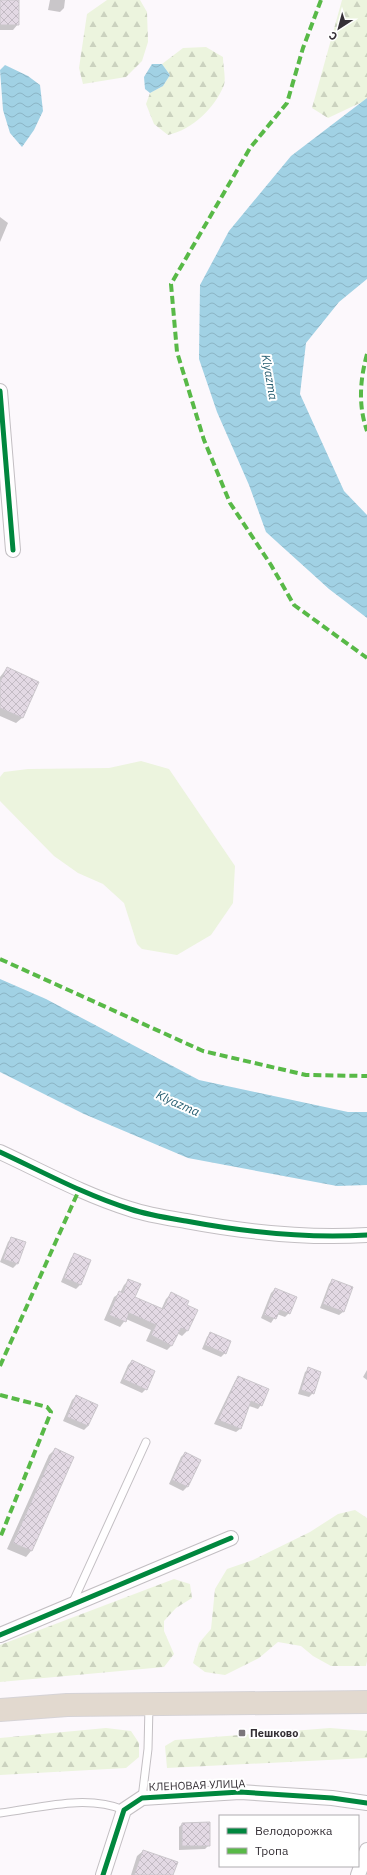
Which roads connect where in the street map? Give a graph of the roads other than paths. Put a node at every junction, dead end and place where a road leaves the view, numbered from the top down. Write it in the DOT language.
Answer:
graph roads {
  1 [pos="0,391"];
  2 [pos="13,550"];
  3 [pos="0,1152"];
  4 [pos="367,1235"];
  5 [pos="146,1442"];
  6 [pos="231,1538"];
  7 [pos="72,1605"];
  8 [pos="0,1635"];
  9 [pos="367,1702"];
  10 [pos="149,1704"];
  11 [pos="0,1710"];
  12 [pos="142,1798"];
  13 [pos="367,1803"];
  14 [pos="124,1810"];
  15 [pos="0,1813"];
  16 [pos="367,1850"];
  17 [pos="103,1875"];
  18 [pos="358,1875"];
  1 -- 2 [label="street"];
  3 -- 4 [label="street"];
  5 -- 7 [label="lane"];
  6 -- 7 [label="street"];
  7 -- 8 [label="street"];
  9 -- 10 [label="highway"];
  10 -- 11 [label="highway"];
  10 -- 12 [label="lane"];
  12 -- 13 [label="street, КЛЕНОВАЯ УЛИЦА"];
  12 -- 14 [label="street, КЛЕНОВАЯ УЛИЦА"];
  14 -- 15 [label="lane"];
  14 -- 17 [label="street"];
  16 -- 18 [label="street"];
}
